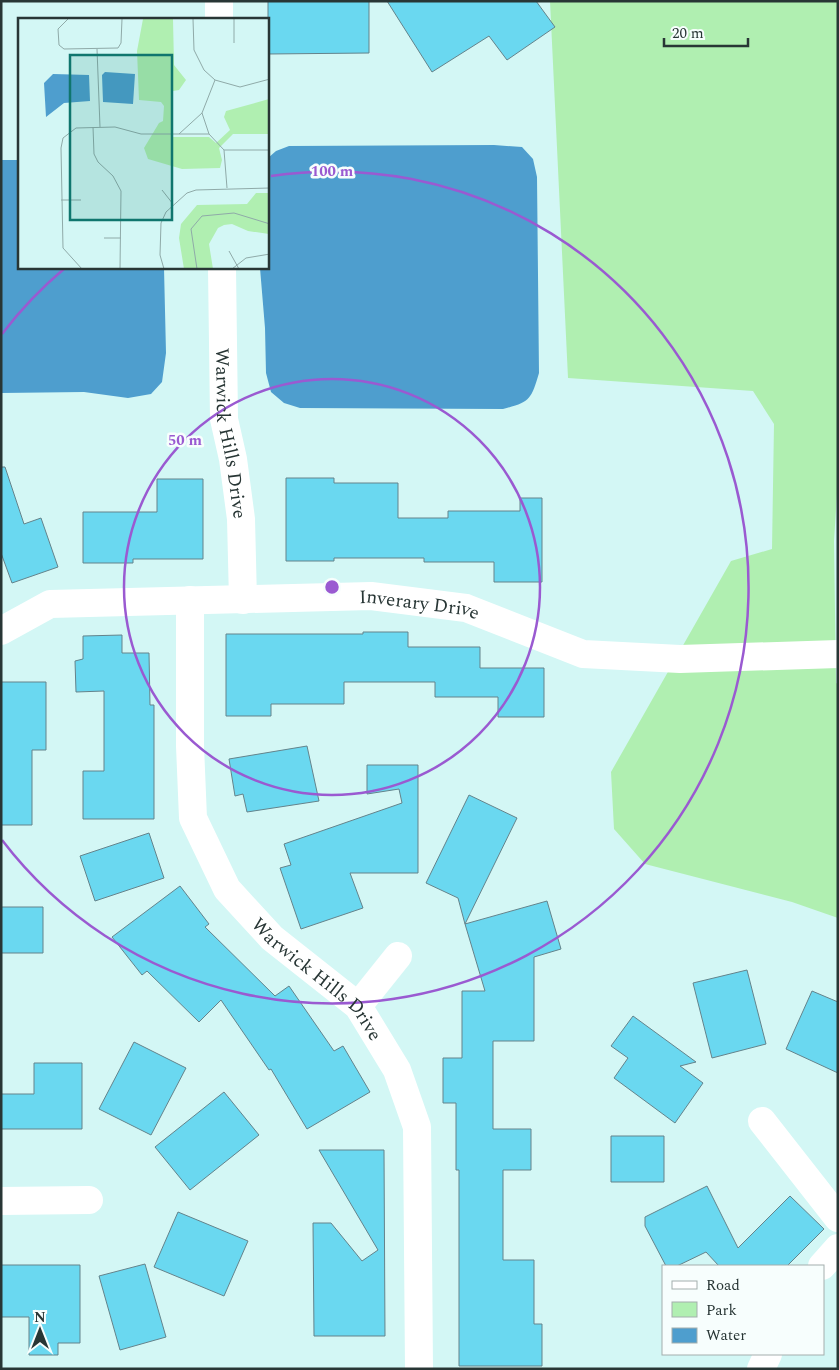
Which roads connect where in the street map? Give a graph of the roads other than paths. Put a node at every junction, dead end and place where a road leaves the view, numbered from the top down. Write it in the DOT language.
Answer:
graph roads {
  1 [pos="219,1"];
  2 [pos="219,18"];
  3 [pos="222,269"];
  4 [pos="190,600"];
  5 [pos="243,600"];
  6 [pos="1,631"];
  7 [pos="838,654"];
  8 [pos="398,956"];
  9 [pos="358,1006"];
  10 [pos="762,1121"];
  11 [pos="89,1200"];
  12 [pos="1,1201"];
  13 [pos="838,1218"];
  14 [pos="838,1248"];
  15 [pos="823,1265"];
  16 [pos="768,1355"];
  17 [pos="419,1369"];
  18 [pos="761,1369"];
  1 -- 2 [label="street"];
  3 -- 5 [label="street, Warwick Hills Drive"];
  4 -- 5 [label="street, Inverary Drive"];
  4 -- 6 [label="street, Inverary Drive"];
  4 -- 9 [label="street, Warwick Hills Drive"];
  5 -- 7 [label="street, Inverary Drive"];
  8 -- 9 [label="street"];
  9 -- 17 [label="street, Warwick Hills Drive"];
  10 -- 13 [label="street"];
  11 -- 12 [label="street"];
  14 -- 15 [label="street"];
  16 -- 18 [label="street"];
}
